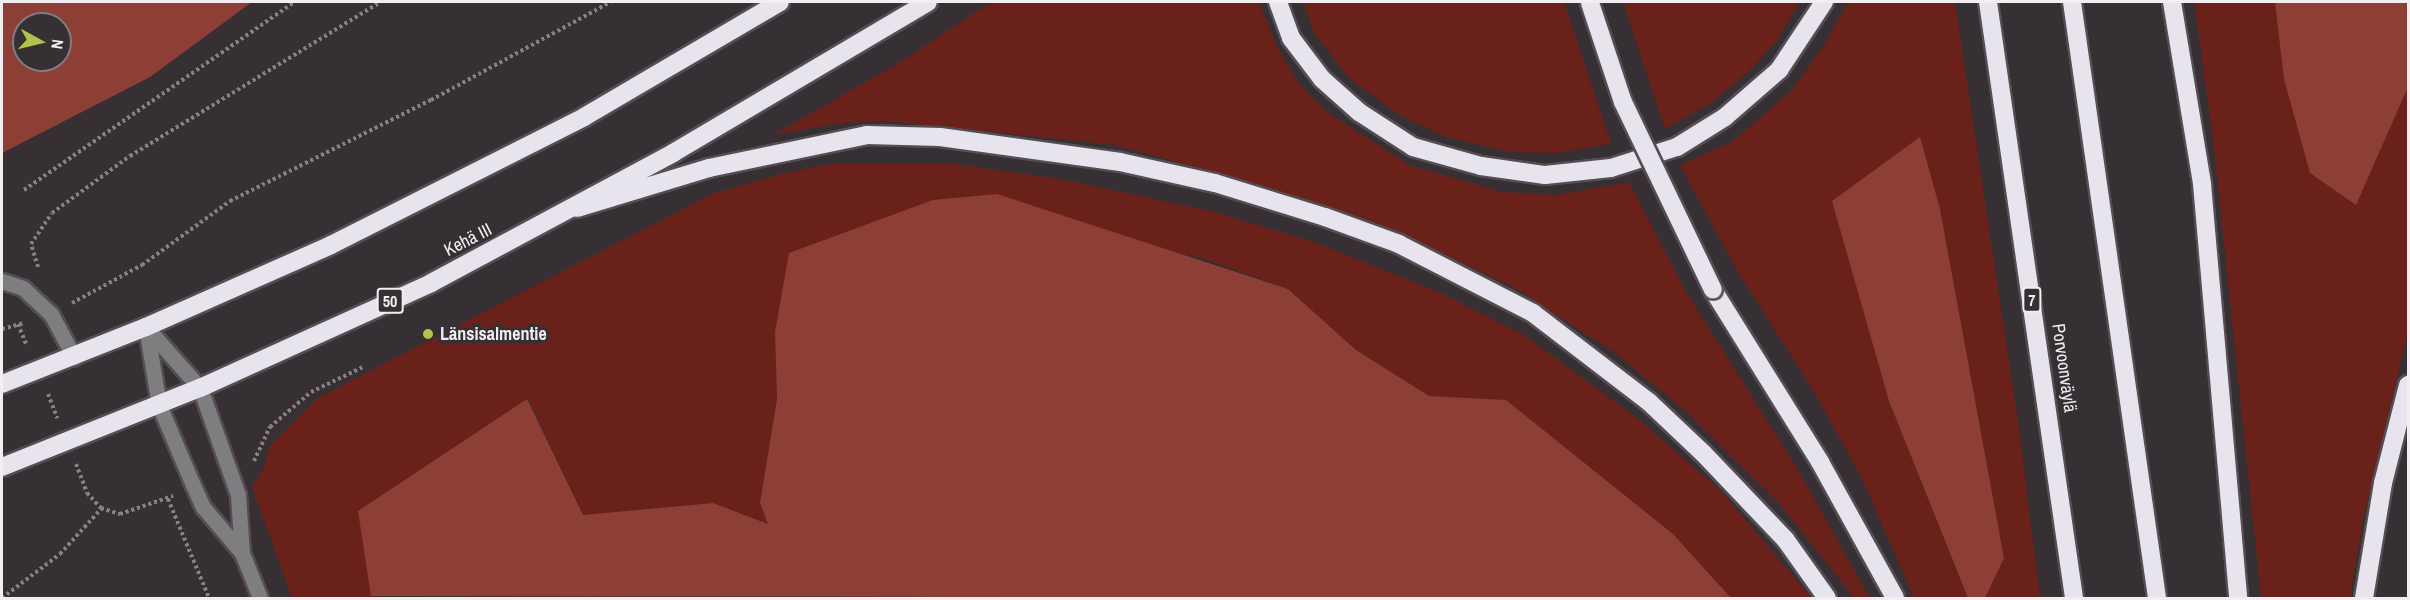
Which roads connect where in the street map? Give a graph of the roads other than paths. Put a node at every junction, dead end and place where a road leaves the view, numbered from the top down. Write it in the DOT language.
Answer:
graph roads {
  1 [pos="780,2"];
  2 [pos="928,2"];
  3 [pos="1278,2"];
  4 [pos="1590,2"];
  5 [pos="1824,2"];
  6 [pos="1988,2"];
  7 [pos="2072,2"];
  8 [pos="2172,2"];
  9 [pos="576,208"];
  10 [pos="2,281"];
  11 [pos="146,327"];
  12 [pos="74,357"];
  13 [pos="2,384"];
  14 [pos="2409,385"];
  15 [pos="200,388"];
  16 [pos="159,405"];
  17 [pos="2,467"];
  18 [pos="242,554"];
  19 [pos="260,598"];
  20 [pos="1827,598"];
  21 [pos="1895,598"];
  22 [pos="2074,598"];
  23 [pos="2157,598"];
  24 [pos="2238,598"];
  25 [pos="2364,598"];
  1 -- 11 [label="highway"];
  2 -- 9 [label="highway, Kehä III / 50"];
  3 -- 5 [label="highway"];
  4 -- 21 [label="highway, bridge"];
  6 -- 22 [label="highway, Porvoonväylä / 7"];
  7 -- 23 [label="highway"];
  8 -- 24 [label="highway"];
  9 -- 15 [label="highway, Kehä III / 50"];
  9 -- 20 [label="highway"];
  10 -- 12 [label="street"];
  11 -- 12 [label="highway"];
  11 -- 15 [label="street"];
  11 -- 16 [label="street"];
  12 -- 13 [label="highway"];
  14 -- 25 [label="highway"];
  15 -- 16 [label="highway, Kehä III / 50"];
  15 -- 18 [label="street"];
  16 -- 17 [label="highway, Kehä III / 50"];
  16 -- 18 [label="street"];
  18 -- 19 [label="street"];
}
